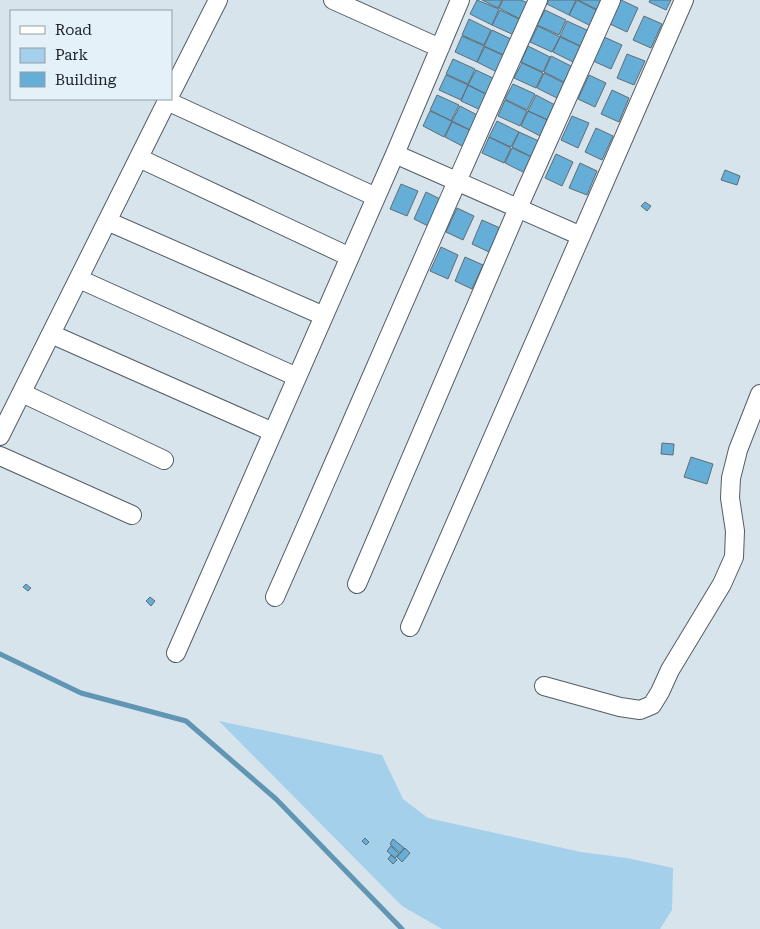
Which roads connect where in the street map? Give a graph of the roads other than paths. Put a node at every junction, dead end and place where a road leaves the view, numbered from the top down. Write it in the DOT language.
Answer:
graph roads {
  1 [pos="218,0"];
  2 [pos="333,0"];
  3 [pos="460,0"];
  4 [pos="538,0"];
  5 [pos="611,0"];
  6 [pos="684,0"];
  7 [pos="440,48"];
  8 [pos="172,92"];
  9 [pos="172,99"];
  10 [pos="168,100"];
  11 [pos="395,154"];
  12 [pos="139,158"];
  13 [pos="456,181"];
  14 [pos="376,197"];
  15 [pos="518,208"];
  16 [pos="107,221"];
  17 [pos="581,236"];
  18 [pos="350,257"];
  19 [pos="79,279"];
  20 [pos="324,316"];
  21 [pos="51,334"];
  22 [pos="297,378"];
  23 [pos="22,393"];
  24 [pos="760,394"];
  25 [pos="272,432"];
  26 [pos="0,436"];
  27 [pos="0,456"];
  28 [pos="164,460"];
  29 [pos="132,515"];
  30 [pos="357,584"];
  31 [pos="275,596"];
  32 [pos="410,627"];
  33 [pos="176,653"];
  34 [pos="544,686"];
  1 -- 8 [label="street"];
  2 -- 7 [label="street"];
  3 -- 7 [label="street"];
  4 -- 13 [label="street"];
  5 -- 15 [label="street"];
  6 -- 17 [label="street"];
  7 -- 11 [label="street"];
  9 -- 14 [label="street"];
  10 -- 12 [label="street"];
  11 -- 13 [label="street"];
  11 -- 14 [label="street"];
  12 -- 16 [label="street"];
  12 -- 18 [label="street"];
  13 -- 15 [label="street"];
  13 -- 31 [label="street"];
  14 -- 18 [label="street"];
  15 -- 17 [label="street"];
  15 -- 30 [label="street"];
  16 -- 19 [label="street"];
  16 -- 20 [label="street"];
  17 -- 32 [label="street"];
  18 -- 20 [label="street"];
  19 -- 21 [label="street"];
  19 -- 22 [label="street"];
  20 -- 22 [label="street"];
  21 -- 23 [label="street"];
  21 -- 25 [label="street"];
  22 -- 25 [label="street"];
  23 -- 26 [label="street"];
  23 -- 28 [label="street"];
  24 -- 34 [label="street"];
  25 -- 33 [label="street"];
  27 -- 29 [label="street"];
}
